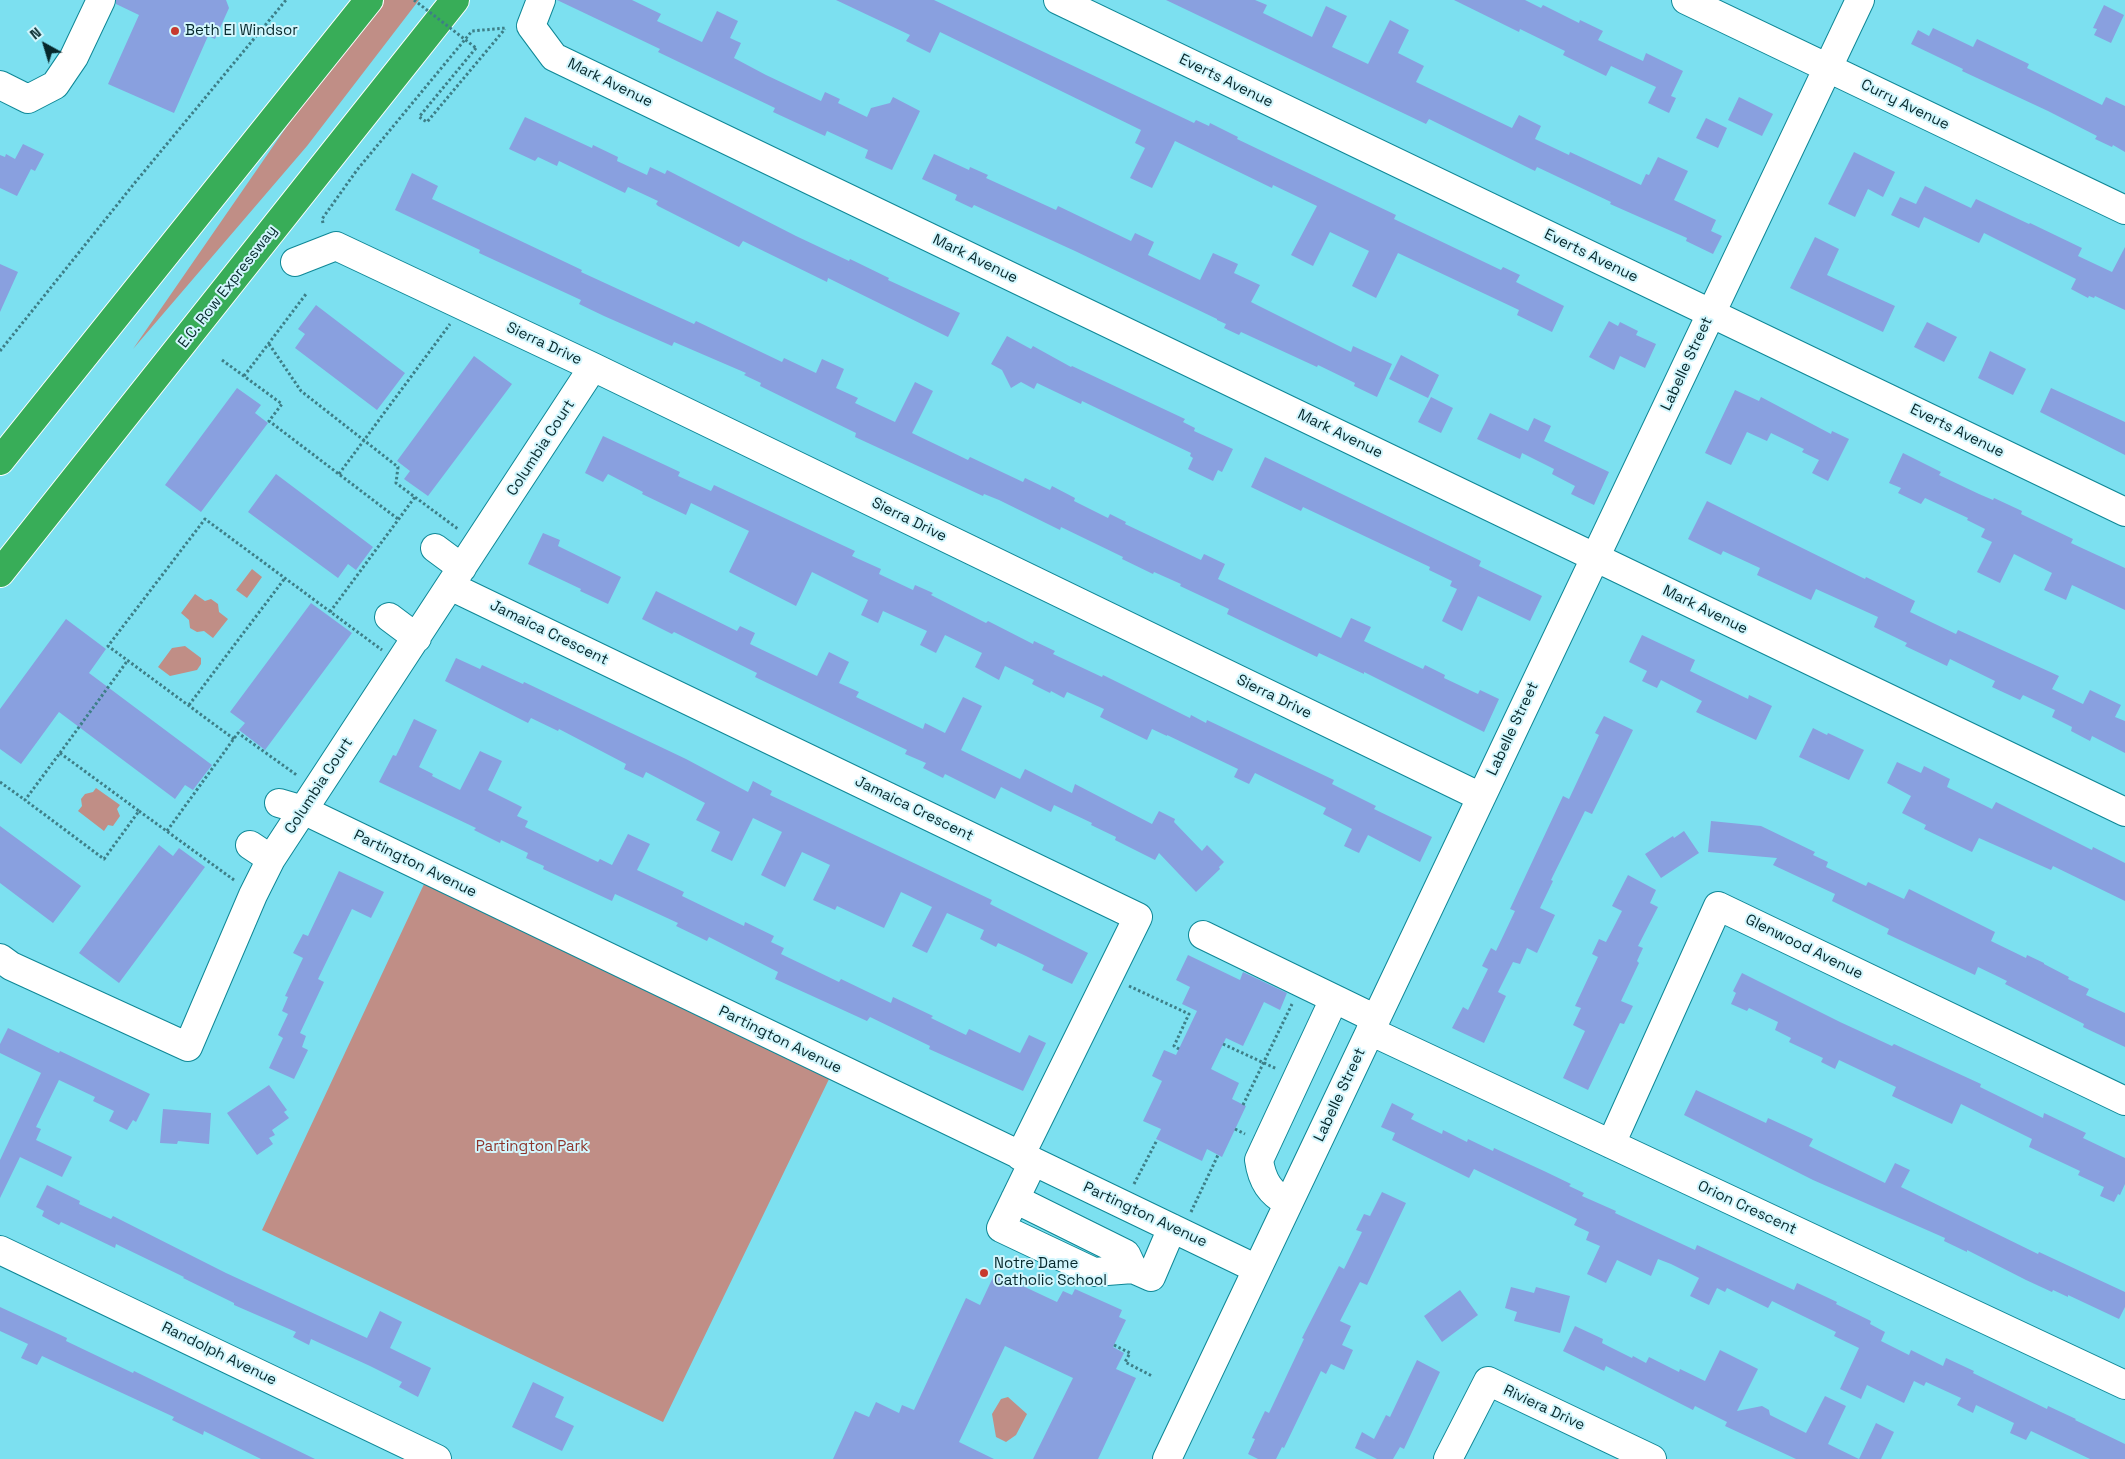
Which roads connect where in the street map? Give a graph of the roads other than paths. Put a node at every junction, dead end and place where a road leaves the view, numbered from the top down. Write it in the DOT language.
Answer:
graph roads {
  1 [pos="101,0"];
  2 [pos="367,0"];
  3 [pos="455,0"];
  4 [pos="541,0"];
  5 [pos="1058,0"];
  6 [pos="1686,0"];
  7 [pos="1860,0"];
  8 [pos="1828,68"];
  9 [pos="0,85"];
  10 [pos="2125,210"];
  11 [pos="296,262"];
  12 [pos="1711,313"];
  13 [pos="593,367"];
  14 [pos="0,461"];
  15 [pos="2125,512"];
  16 [pos="435,548"];
  17 [pos="1595,557"];
  18 [pos="0,574"];
  19 [pos="456,577"];
  20 [pos="389,617"];
  21 [pos="416,638"];
  22 [pos="1481,797"];
  23 [pos="291,806"];
  24 [pos="2125,812"];
  25 [pos="1202,935"];
  26 [pos="0,958"];
  27 [pos="1334,999"];
  28 [pos="1373,1025"];
  29 [pos="2125,1101"];
  30 [pos="1611,1144"];
  31 [pos="1027,1159"];
  32 [pos="1015,1199"];
  33 [pos="1288,1203"];
  34 [pos="1181,1222"];
  35 [pos="0,1250"];
  36 [pos="1133,1269"];
  37 [pos="1257,1269"];
  38 [pos="2125,1385"];
  39 [pos="437,1459"];
  40 [pos="1167,1459"];
  41 [pos="1448,1459"];
  42 [pos="1652,1459"];
  1 -- 9 [label="street"];
  2 -- 14 [label="highway"];
  3 -- 18 [label="highway, E.C. Row Expressway"];
  4 -- 17 [label="street, Mark Avenue"];
  5 -- 12 [label="street, Everts Avenue"];
  6 -- 8 [label="street, Curry Avenue"];
  7 -- 8 [label="street, Labelle Street"];
  8 -- 10 [label="street, Curry Avenue"];
  8 -- 12 [label="street, Labelle Street"];
  11 -- 13 [label="street, Sierra Drive"];
  12 -- 15 [label="street, Everts Avenue"];
  12 -- 17 [label="street, Labelle Street"];
  13 -- 19 [label="street, Columbia Court"];
  13 -- 22 [label="street, Sierra Drive"];
  16 -- 19 [label="street"];
  17 -- 22 [label="street, Labelle Street"];
  17 -- 24 [label="street, Mark Avenue"];
  19 -- 21 [label="street, Columbia Court"];
  19 -- 31 [label="street, Jamaica Crescent"];
  20 -- 21 [label="street"];
  21 -- 23 [label="street, Columbia Court"];
  22 -- 28 [label="street, Labelle Street"];
  23 -- 26 [label="street, Columbia Court"];
  23 -- 31 [label="street, Partington Avenue"];
  25 -- 27 [label="street, Orion Crescent"];
  27 -- 28 [label="street, Orion Crescent"];
  27 -- 33 [label="street"];
  28 -- 30 [label="street, Orion Crescent"];
  28 -- 33 [label="street, Labelle Street"];
  29 -- 30 [label="street, Glenwood Avenue"];
  30 -- 38 [label="street, Orion Crescent"];
  31 -- 32 [label="street"];
  31 -- 34 [label="street, Partington Avenue"];
  32 -- 36 [label="street"];
  32 -- 36 [label="street"];
  33 -- 37 [label="street, Labelle Street"];
  34 -- 36 [label="street"];
  34 -- 37 [label="street, Partington Avenue"];
  35 -- 39 [label="street, Randolph Avenue"];
  37 -- 40 [label="street, Labelle Street"];
  41 -- 42 [label="street, Riviera Drive"];
}
